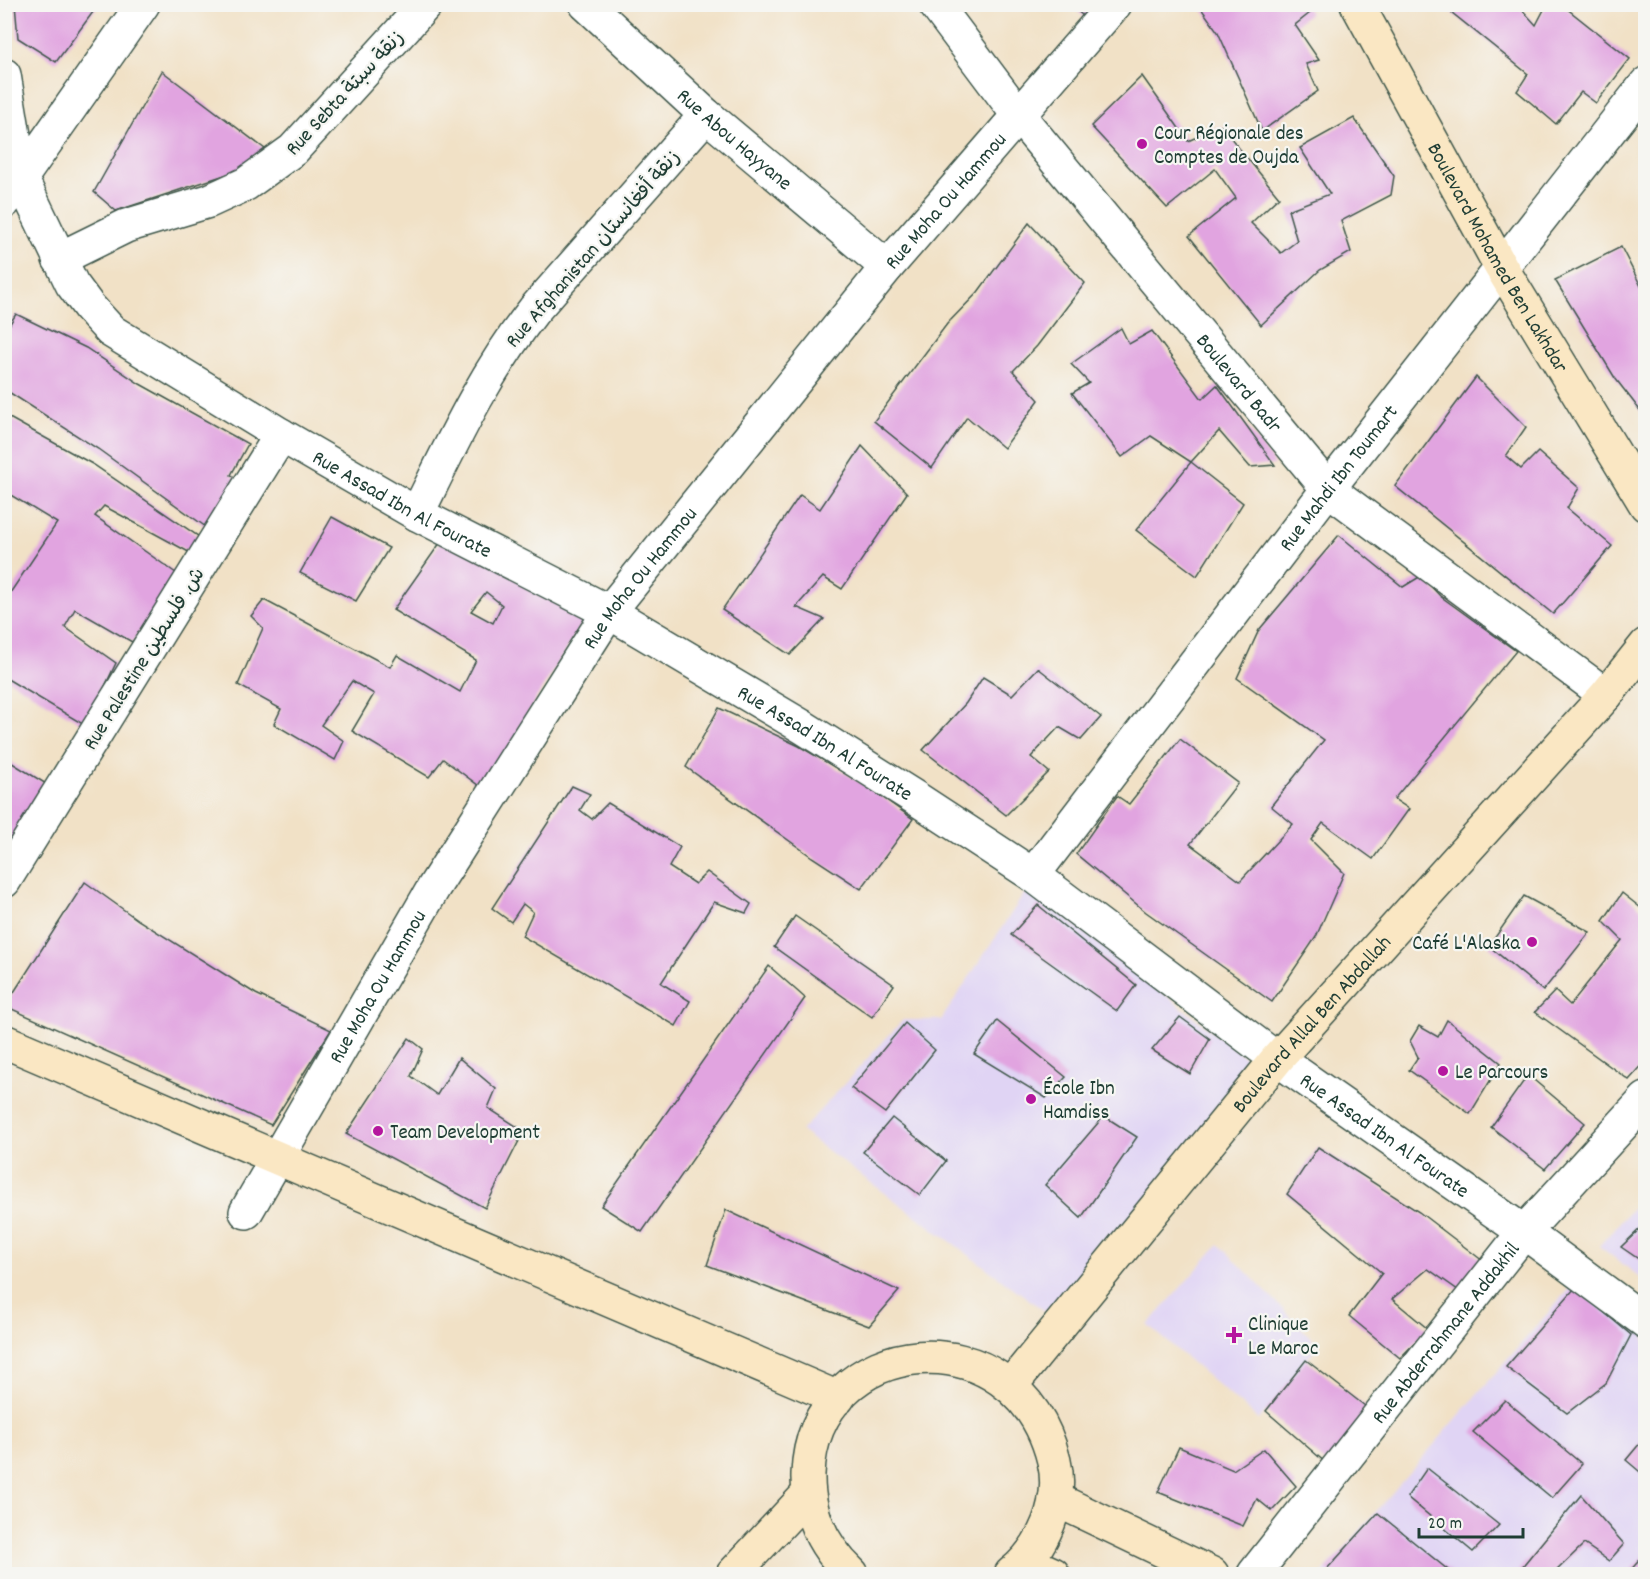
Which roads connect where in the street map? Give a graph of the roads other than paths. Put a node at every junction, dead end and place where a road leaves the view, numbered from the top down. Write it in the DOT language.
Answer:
graph roads {
  1 [pos="143,4"];
  2 [pos="426,4"];
  3 [pos="586,4"];
  4 [pos="935,4"];
  5 [pos="1115,4"];
  6 [pos="1358,4"];
  7 [pos="4,75"];
  8 [pos="1646,84"];
  9 [pos="706,115"];
  10 [pos="1019,116"];
  11 [pos="13,190"];
  12 [pos="59,259"];
  13 [pos="887,267"];
  14 [pos="1501,267"];
  15 [pos="280,435"];
  16 [pos="1328,489"];
  17 [pos="1646,505"];
  18 [pos="417,513"];
  19 [pos="609,612"];
  20 [pos="1646,645"];
  21 [pos="1606,695"];
  22 [pos="1033,875"];
  23 [pos="4,881"];
  24 [pos="4,1041"];
  25 [pos="1277,1059"];
  26 [pos="1646,1099"];
  27 [pos="277,1157"];
  28 [pos="246,1212"];
  29 [pos="1524,1232"];
  30 [pos="1646,1322"];
  31 [pos="1011,1385"];
  32 [pos="838,1398"];
  33 [pos="808,1494"];
  34 [pos="1055,1499"];
  35 [pos="1030,1570"];
  36 [pos="733,1575"];
  37 [pos="852,1575"];
  38 [pos="1212,1575"];
  39 [pos="1254,1575"];
  1 -- 11 [label="street"];
  2 -- 12 [label="street, Rue Sebta زنقة سبتة"];
  3 -- 9 [label="street, Rue Abou Hayyane"];
  4 -- 10 [label="street, Boulevard Badr"];
  5 -- 10 [label="street, Rue Moha Ou Hammou"];
  6 -- 14 [label="main road, Boulevard Mohamed Ben Lakhdar"];
  7 -- 11 [label="street, Rue Assad Ibn Al Fourate"];
  8 -- 14 [label="street, Rue Mahdi Ibn Toumart"];
  9 -- 13 [label="street, Rue Abou Hayyane"];
  9 -- 18 [label="street, Rue Afghanistan زنقة أفغانستان"];
  10 -- 13 [label="street, Rue Moha Ou Hammou"];
  10 -- 16 [label="street, Boulevard Badr"];
  11 -- 12 [label="street, Rue Assad Ibn Al Fourate"];
  12 -- 15 [label="street, Rue Assad Ibn Al Fourate"];
  13 -- 19 [label="street, Rue Moha Ou Hammou"];
  14 -- 16 [label="street, Rue Mahdi Ibn Toumart"];
  14 -- 17 [label="main road, Boulevard Mohamed Ben Lakhdar"];
  15 -- 18 [label="street, Rue Assad Ibn Al Fourate"];
  15 -- 23 [label="street, Rue Palestine ش. فلسطين"];
  16 -- 21 [label="street, Boulevard Badr"];
  16 -- 22 [label="street, Rue Mahdi Ibn Toumart"];
  18 -- 19 [label="street, Rue Assad Ibn Al Fourate"];
  19 -- 22 [label="street, Rue Assad Ibn Al Fourate"];
  19 -- 27 [label="street, Rue Moha Ou Hammou"];
  20 -- 21 [label="main road, Boulevard Allal Ben Abdallah"];
  21 -- 25 [label="main road, Boulevard Allal Ben Abdallah"];
  22 -- 25 [label="street, Rue Assad Ibn Al Fourate"];
  24 -- 27 [label="main road"];
  25 -- 29 [label="street, Rue Assad Ibn Al Fourate"];
  25 -- 31 [label="main road, Boulevard Allal Ben Abdallah"];
  26 -- 29 [label="street, Rue Abderrahmane Addakhil"];
  27 -- 28 [label="street, Rue Moha Ou Hammou"];
  27 -- 32 [label="main road"];
  29 -- 30 [label="street, Rue Assad Ibn Al Fourate"];
  29 -- 39 [label="street, Rue Abderrahmane Addakhil"];
  31 -- 32 [label="main road"];
  31 -- 34 [label="main road"];
  32 -- 33 [label="main road"];
  33 -- 36 [label="main road"];
  33 -- 37 [label="main road"];
  34 -- 35 [label="main road"];
  34 -- 38 [label="main road"];
}
